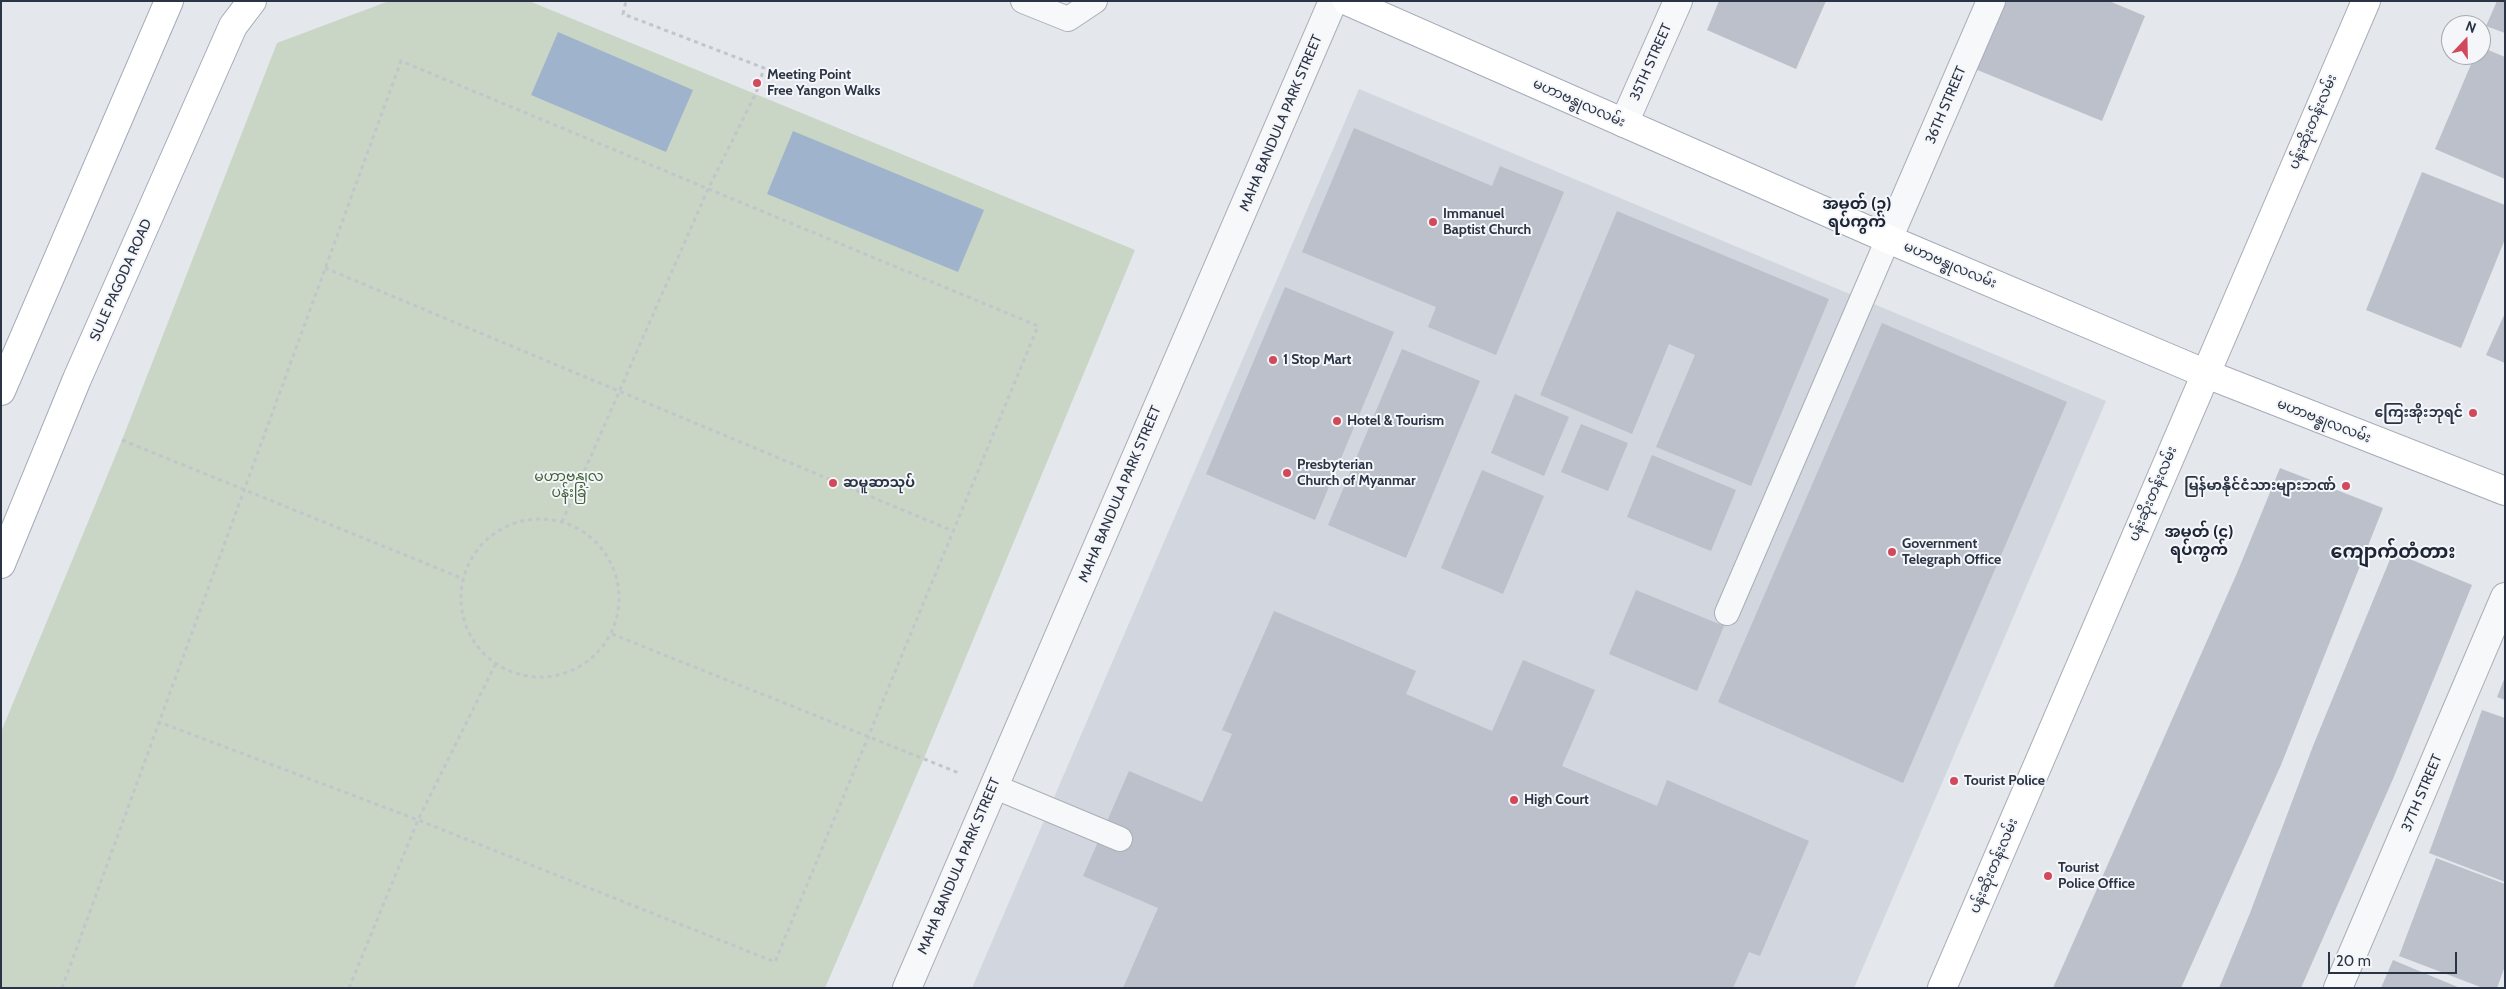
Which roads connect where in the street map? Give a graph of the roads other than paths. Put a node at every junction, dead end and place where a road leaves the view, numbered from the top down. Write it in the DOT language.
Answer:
graph roads {
  1 [pos="169,1"];
  2 [pos="252,1"];
  3 [pos="1023,1"];
  4 [pos="1095,1"];
  5 [pos="1333,1"];
  6 [pos="1347,1"];
  7 [pos="1678,1"];
  8 [pos="1991,1"];
  9 [pos="2366,1"];
  10 [pos="1624,123"];
  11 [pos="1888,239"];
  12 [pos="2204,374"];
  13 [pos="1,391"];
  14 [pos="2505,492"];
  15 [pos="1,564"];
  16 [pos="2505,597"];
  17 [pos="1727,613"];
  18 [pos="993,786"];
  19 [pos="1120,839"];
  20 [pos="907,988"];
  21 [pos="1942,988"];
  22 [pos="2338,988"];
  1 -- 13 [label="main road"];
  2 -- 15 [label="main road, SULE PAGODA ROAD"];
  3 -- 4 [label="lane"];
  5 -- 18 [label="street, MAHA BANDULA PARK STREET"];
  6 -- 10 [label="main road, မဟာဗန္ဓုလလမ်း"];
  7 -- 10 [label="street, 35TH STREET"];
  8 -- 11 [label="street, 36TH STREET"];
  9 -- 12 [label="main road, ပန်းဆိုးတန်းလမ်း"];
  10 -- 11 [label="main road, မဟာဗန္ဓုလလမ်း"];
  11 -- 12 [label="main road, မဟာဗန္ဓုလလမ်း"];
  11 -- 17 [label="lane"];
  12 -- 14 [label="main road, မဟာဗန္ဓုလလမ်း"];
  12 -- 21 [label="main road, ပန်းဆိုးတန်းလမ်း"];
  16 -- 22 [label="street, 37TH STREET"];
  18 -- 19 [label="lane"];
  18 -- 20 [label="street, MAHA BANDULA PARK STREET"];
}
